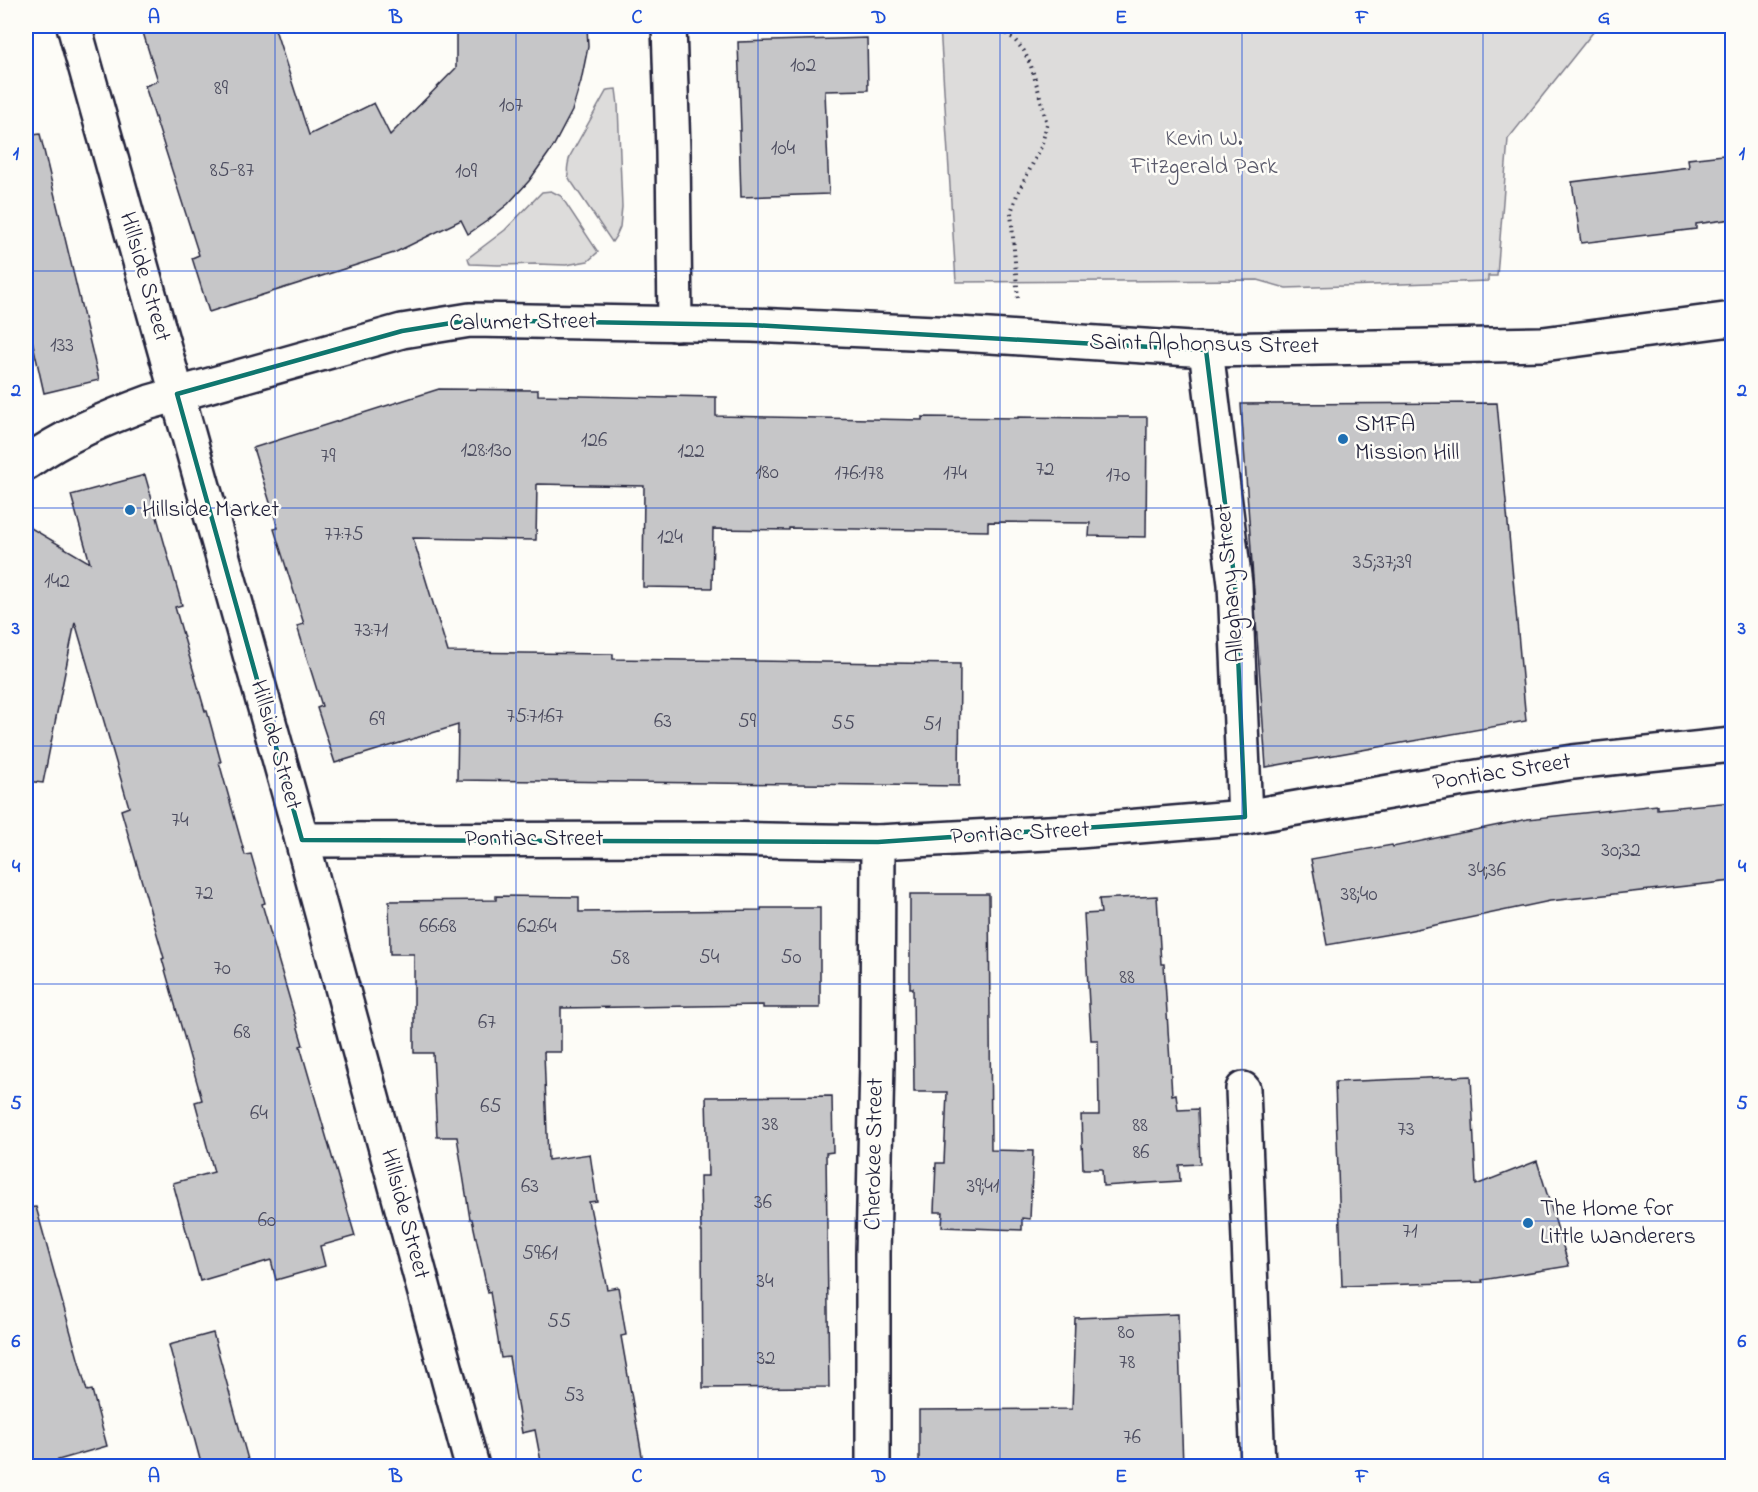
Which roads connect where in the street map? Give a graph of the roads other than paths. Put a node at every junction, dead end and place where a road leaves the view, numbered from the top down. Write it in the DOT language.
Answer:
graph roads {
  1 [pos="74,26"];
  2 [pos="669,26"];
  3 [pos="1732,319"];
  4 [pos="675,324"];
  5 [pos="1206,350"];
  6 [pos="177,394"];
  7 [pos="26,463"];
  8 [pos="1732,745"];
  9 [pos="1245,817"];
  10 [pos="302,840"];
  11 [pos="878,842"];
  12 [pos="1243,1089"];
  13 [pos="472,1467"];
  14 [pos="873,1467"];
  15 [pos="1258,1467"];
  1 -- 6 [label="street, Hillside Street"];
  2 -- 4 [label="street"];
  3 -- 5 [label="street, Saint Alphonsus Street"];
  4 -- 5 [label="street, Saint Alphonsus Street"];
  4 -- 6 [label="street, Calumet Street"];
  5 -- 9 [label="street, Alleghany Street"];
  6 -- 7 [label="street, Calumet Street"];
  6 -- 10 [label="street, Hillside Street"];
  8 -- 9 [label="street, Pontiac Street"];
  9 -- 11 [label="street, Pontiac Street"];
  10 -- 11 [label="street, Pontiac Street"];
  10 -- 13 [label="street, Hillside Street"];
  11 -- 14 [label="street, Cherokee Street"];
  12 -- 15 [label="street"];
}
